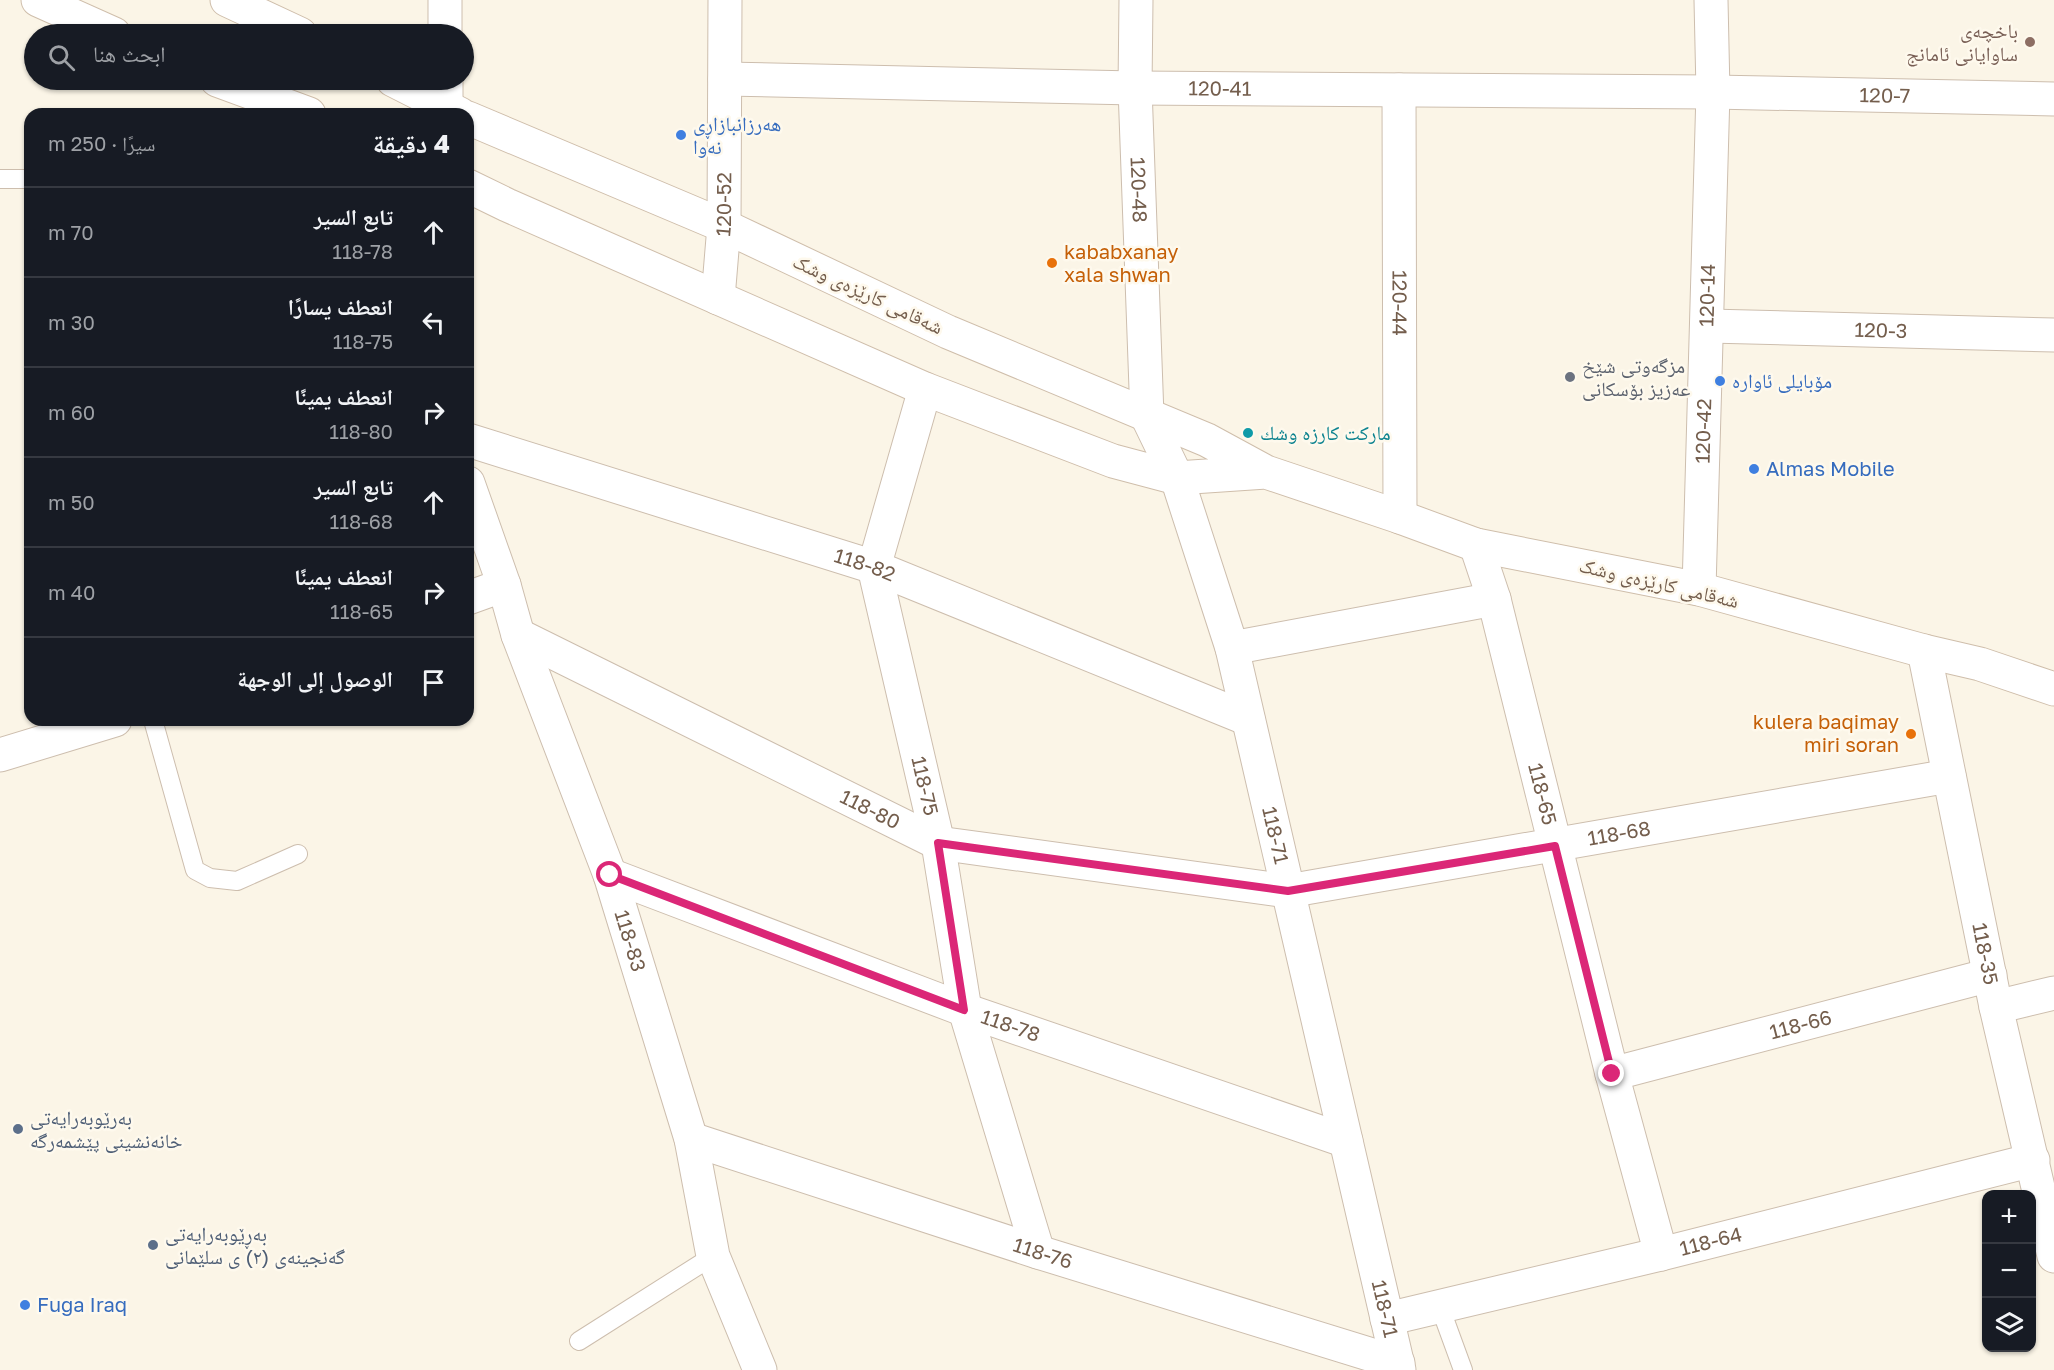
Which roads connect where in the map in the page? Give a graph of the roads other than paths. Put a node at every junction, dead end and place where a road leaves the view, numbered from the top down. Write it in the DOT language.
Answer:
graph roads {
  1 [pos="38,0"];
  2 [pos="445,0"];
  3 [pos="725,0"];
  4 [pos="1136,0"];
  5 [pos="1711,0"];
  6 [pos="241,16"];
  7 [pos="92,24"];
  8 [pos="267,24"];
  9 [pos="446,24"];
  10 [pos="725,79"];
  11 [pos="1135,88"];
  12 [pos="245,90"];
  13 [pos="418,90"];
  14 [pos="1399,90"];
  15 [pos="1713,93"];
  16 [pos="2054,99"];
  17 [pos="455,105"];
  18 [pos="292,108"];
  19 [pos="474,114"];
  20 [pos="24,178"];
  21 [pos="0,179"];
  22 [pos="474,189"];
  23 [pos="474,204"];
  24 [pos="507,205"];
  25 [pos="724,226"];
  26 [pos="718,298"];
  27 [pos="1709,326"];
  28 [pos="2054,335"];
  29 [pos="925,389"];
  30 [pos="1147,416"];
  31 [pos="474,442"];
  32 [pos="1266,472"];
  33 [pos="1177,478"];
  34 [pos="474,500"];
  35 [pos="1400,517"];
  36 [pos="1476,545"];
  37 [pos="874,567"];
  38 [pos="504,585"];
  39 [pos="1699,589"];
  40 [pos="474,596"];
  41 [pos="1494,599"];
  42 [pos="518,634"];
  43 [pos="1232,648"];
  44 [pos="1924,651"];
  45 [pos="2054,689"];
  46 [pos="1248,719"];
  47 [pos="95,726"];
  48 [pos="155,726"];
  49 [pos="0,755"];
  50 [pos="1949,776"];
  51 [pos="938,843"];
  52 [pos="1555,846"];
  53 [pos="298,854"];
  54 [pos="610,875"];
  55 [pos="1288,891"];
  56 [pos="1990,975"];
  57 [pos="2054,993"];
  58 [pos="1996,1007"];
  59 [pos="964,1010"];
  60 [pos="1612,1074"];
  61 [pos="692,1139"];
  62 [pos="1346,1141"];
  63 [pos="2033,1160"];
  64 [pos="2049,1210"];
  65 [pos="1038,1252"];
  66 [pos="1661,1254"];
  67 [pos="713,1256"];
  68 [pos="2054,1256"];
  69 [pos="1440,1307"];
  70 [pos="1387,1319"];
  71 [pos="579,1341"];
  72 [pos="1399,1367"];
  73 [pos="760,1370"];
  74 [pos="1463,1370"];
  1 -- 7 [label="street"];
  2 -- 9 [label="street"];
  3 -- 10 [label="street, 120-52"];
  4 -- 11 [label="street, 120-48"];
  5 -- 15 [label="street, 120-14"];
  6 -- 8 [label="street"];
  10 -- 11 [label="street, 120-41"];
  10 -- 25 [label="street, 120-52"];
  11 -- 14 [label="street, 120-41"];
  11 -- 30 [label="street, 120-48"];
  12 -- 18 [label="street"];
  13 -- 17 [label="street, شەقامی کارێزەی وشک"];
  14 -- 15 [label="street, 120-41"];
  14 -- 35 [label="street, 120-44"];
  15 -- 16 [label="street, 120-7"];
  15 -- 27 [label="street, 120-42"];
  15 -- 39 [label="street, 120-14"];
  19 -- 25 [label="street, شەقامی کارێزەی وشک"];
  20 -- 21 [label="lane"];
  22 -- 24 [label="street, شەقامی کارێزەی وشک"];
  23 -- 24 [label="street"];
  24 -- 26 [label="street, شەقامی کارێزەی وشک"];
  25 -- 26 [label="street, 120-52"];
  25 -- 30 [label="street, شەقامی کارێزەی وشک"];
  26 -- 29 [label="street, شەقامی کارێزەی وشک"];
  27 -- 28 [label="street, 120-3"];
  27 -- 39 [label="street, 120-42"];
  29 -- 33 [label="street, شەقامی کارێزەی وشک"];
  29 -- 37 [label="street, 118-75"];
  30 -- 32 [label="street, شەقامی کارێزەی وشک"];
  30 -- 33 [label="street, 118-71"];
  31 -- 37 [label="street, 118-82"];
  32 -- 33 [label="street, شەقامی کارێزەی وشک"];
  32 -- 35 [label="street, شەقامی کارێزەی وشک"];
  33 -- 43 [label="street, 118-71"];
  34 -- 38 [label="street, 118-83"];
  35 -- 36 [label="street, شەقامی کارێزەی وشک"];
  36 -- 39 [label="street, شەقامی کارێزەی وشک"];
  36 -- 41 [label="street, 118-65"];
  37 -- 46 [label="street, 118-82"];
  37 -- 51 [label="street, 118-75"];
  38 -- 40 [label="street"];
  38 -- 42 [label="street, 118-83"];
  39 -- 44 [label="street, شەقامی کارێزەی وشک"];
  41 -- 43 [label="street"];
  41 -- 52 [label="street, 118-65"];
  42 -- 51 [label="street, 118-80"];
  42 -- 54 [label="street, 118-83"];
  43 -- 46 [label="street, 118-71"];
  44 -- 45 [label="street, شەقامی کارێزەی وشک"];
  44 -- 50 [label="street, 118-35"];
  46 -- 55 [label="street, 118-71"];
  47 -- 49 [label="street"];
  48 -- 53 [label="lane"];
  50 -- 52 [label="street, 118-68"];
  50 -- 56 [label="street, 118-35"];
  51 -- 55 [label="street, 118-80"];
  51 -- 59 [label="street, 118-75"];
  52 -- 55 [label="street, 118-68"];
  52 -- 60 [label="street, 118-65"];
  54 -- 59 [label="street, 118-78"];
  54 -- 61 [label="street, 118-83"];
  55 -- 62 [label="street, 118-71"];
  56 -- 58 [label="street, 118-35"];
  56 -- 60 [label="street, 118-66"];
  57 -- 58 [label="street"];
  58 -- 63 [label="street, 118-35"];
  59 -- 62 [label="street, 118-78"];
  59 -- 65 [label="street, 118-75"];
  60 -- 66 [label="street, 118-65"];
  61 -- 65 [label="street, 118-76"];
  61 -- 67 [label="street, 118-83"];
  62 -- 70 [label="street, 118-71"];
  63 -- 64 [label="street, 118-35"];
  63 -- 66 [label="street, 118-64"];
  64 -- 68 [label="street, 118-35"];
  65 -- 72 [label="street, 118-76"];
  66 -- 69 [label="street, 118-64"];
  67 -- 71 [label="lane"];
  67 -- 73 [label="street, 118-83"];
  69 -- 70 [label="street, 118-64"];
  69 -- 74 [label="lane"];
  70 -- 72 [label="street, 118-71"];
}
